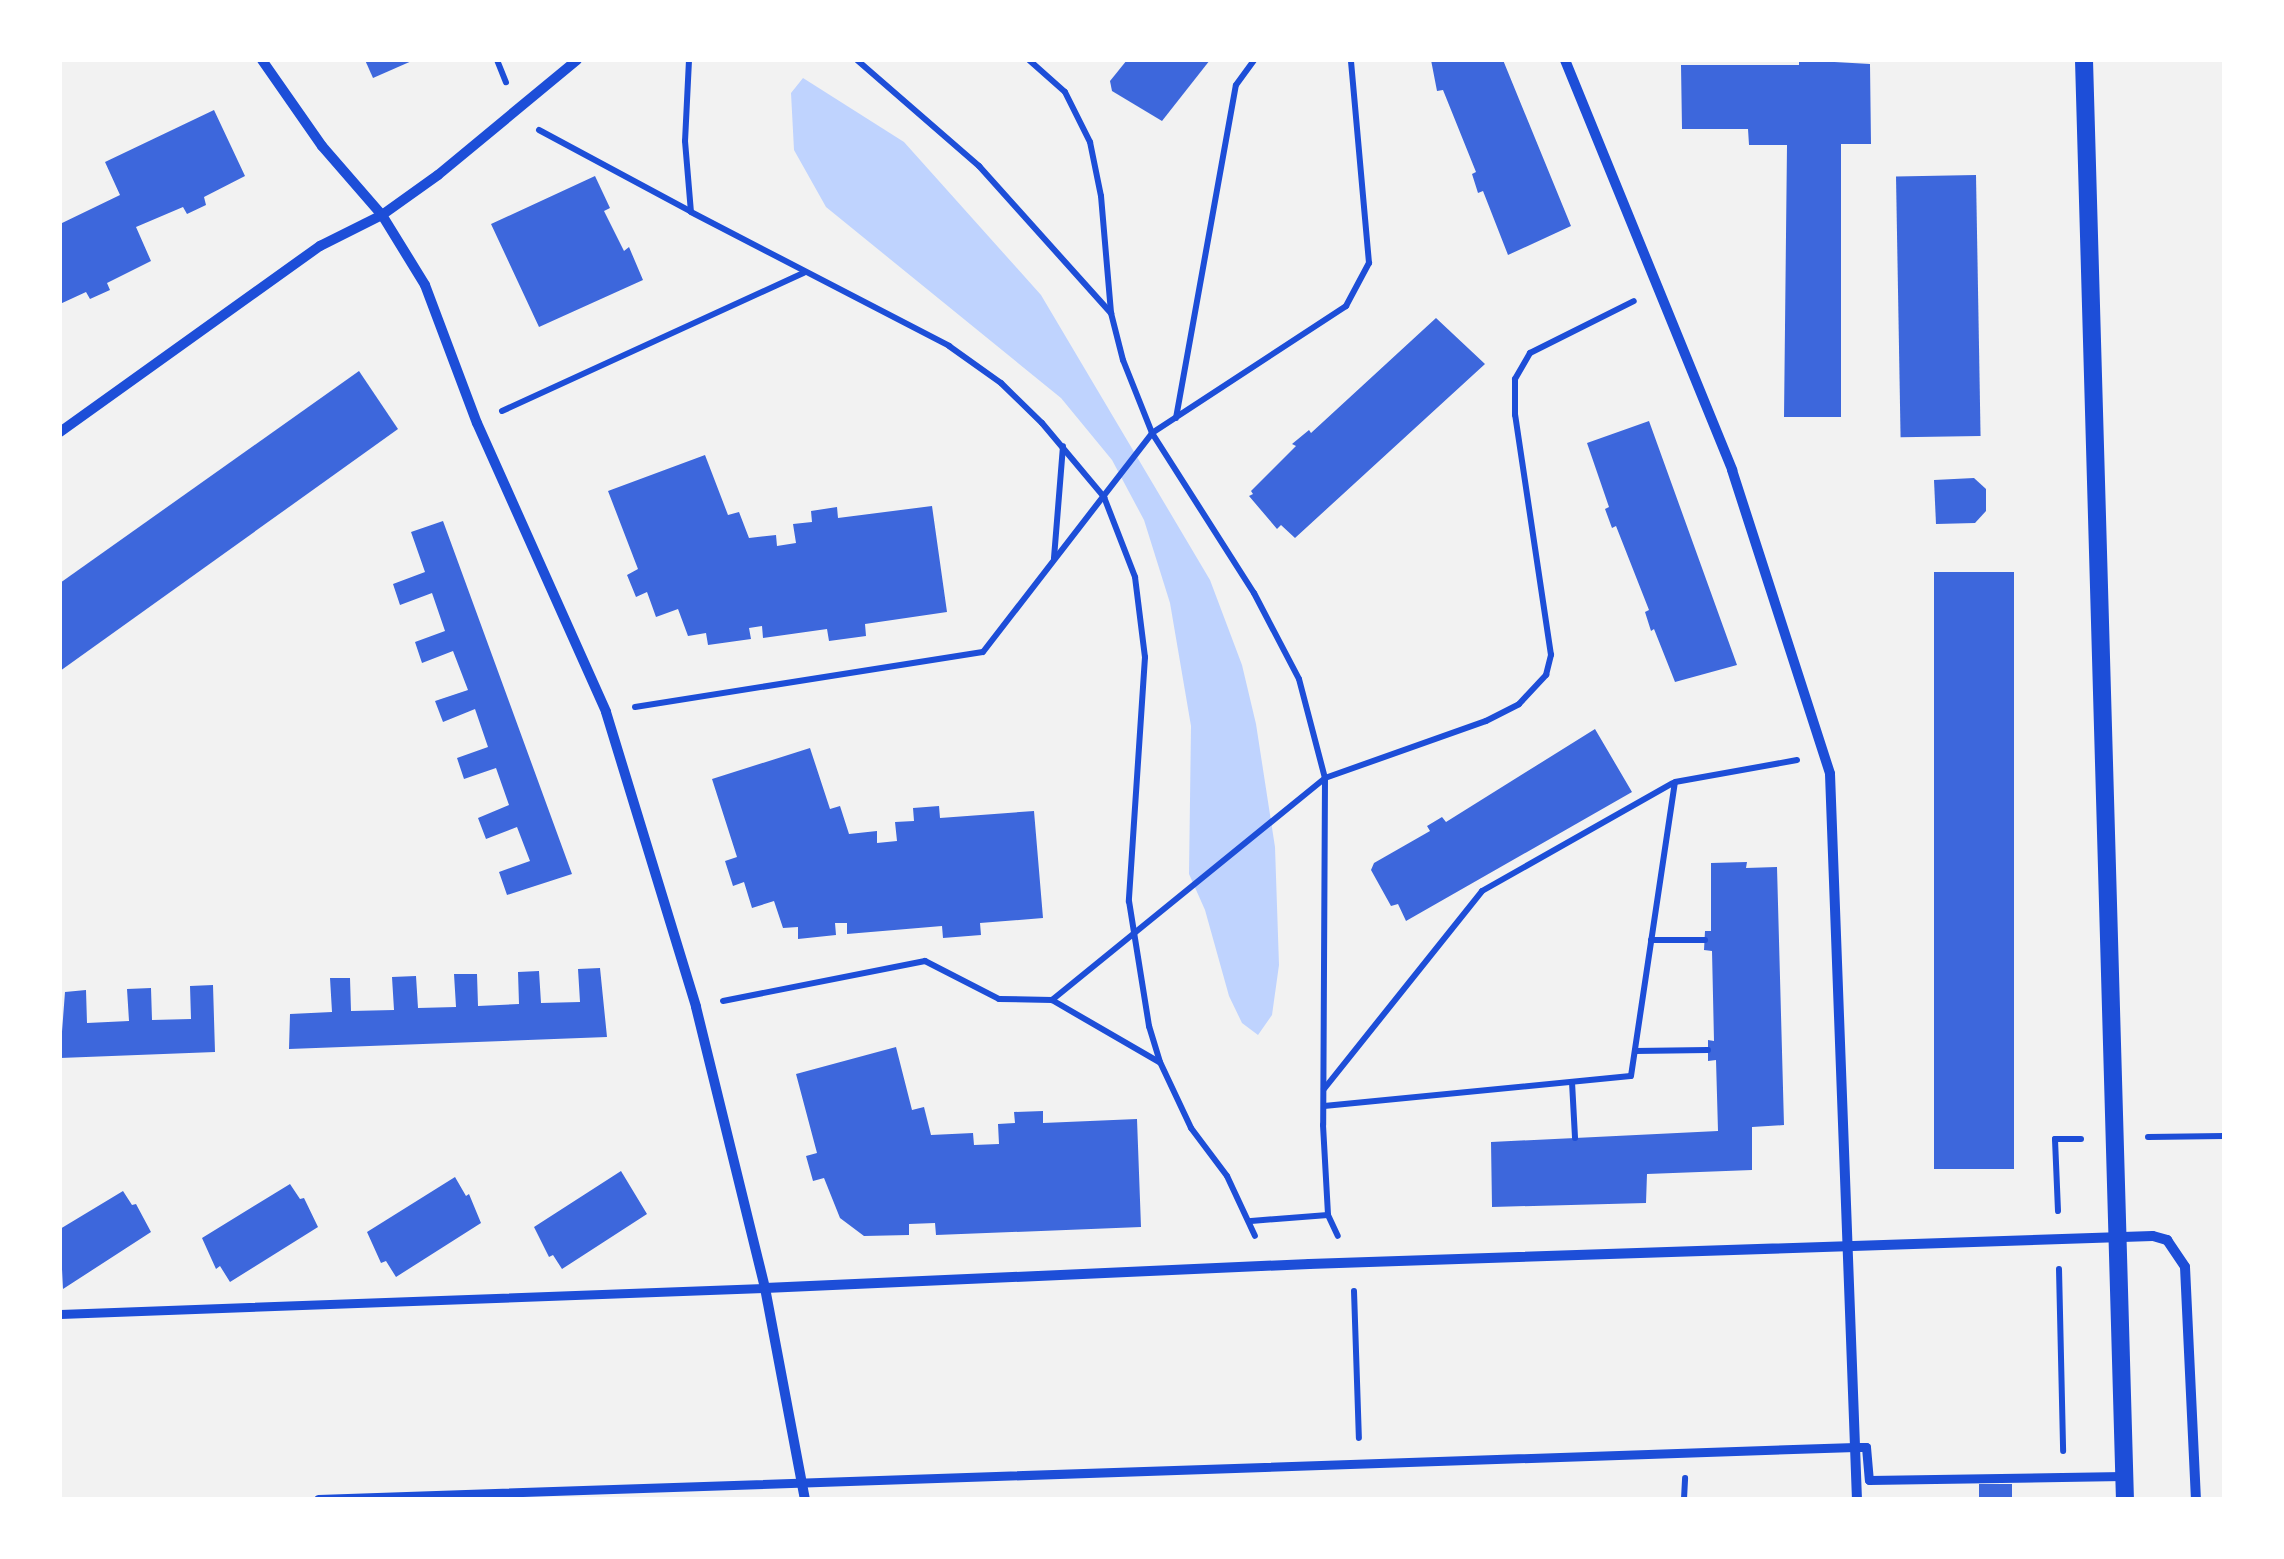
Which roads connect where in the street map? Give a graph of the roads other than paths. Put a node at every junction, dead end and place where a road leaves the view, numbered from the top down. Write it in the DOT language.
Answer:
graph roads {
  1 [pos="262,60"];
  2 [pos="577,60"];
  3 [pos="1565,60"];
  4 [pos="2084,60"];
  5 [pos="382,215"];
  6 [pos="60,432"];
  7 [pos="2117,1236"];
  8 [pos="1846,1244"];
  9 [pos="765,1288"];
  10 [pos="60,1314"];
  11 [pos="1855,1447"];
  12 [pos="2124,1476"];
  13 [pos="803,1480"];
  14 [pos="318,1499"];
  15 [pos="804,1499"];
  16 [pos="1857,1499"];
  17 [pos="2125,1499"];
  18 [pos="2196,1499"];
  1 -- 5 [label="street"];
  2 -- 5 [label="street"];
  3 -- 8 [label="street"];
  4 -- 7 [label="street"];
  5 -- 6 [label="street"];
  5 -- 9 [label="street"];
  7 -- 8 [label="street"];
  7 -- 12 [label="street"];
  7 -- 18 [label="street"];
  8 -- 9 [label="street"];
  8 -- 11 [label="street"];
  9 -- 10 [label="street"];
  9 -- 13 [label="street"];
  11 -- 12 [label="street"];
  11 -- 13 [label="street"];
  11 -- 16 [label="street"];
  12 -- 17 [label="street"];
  13 -- 14 [label="street"];
  13 -- 15 [label="street"];
}
